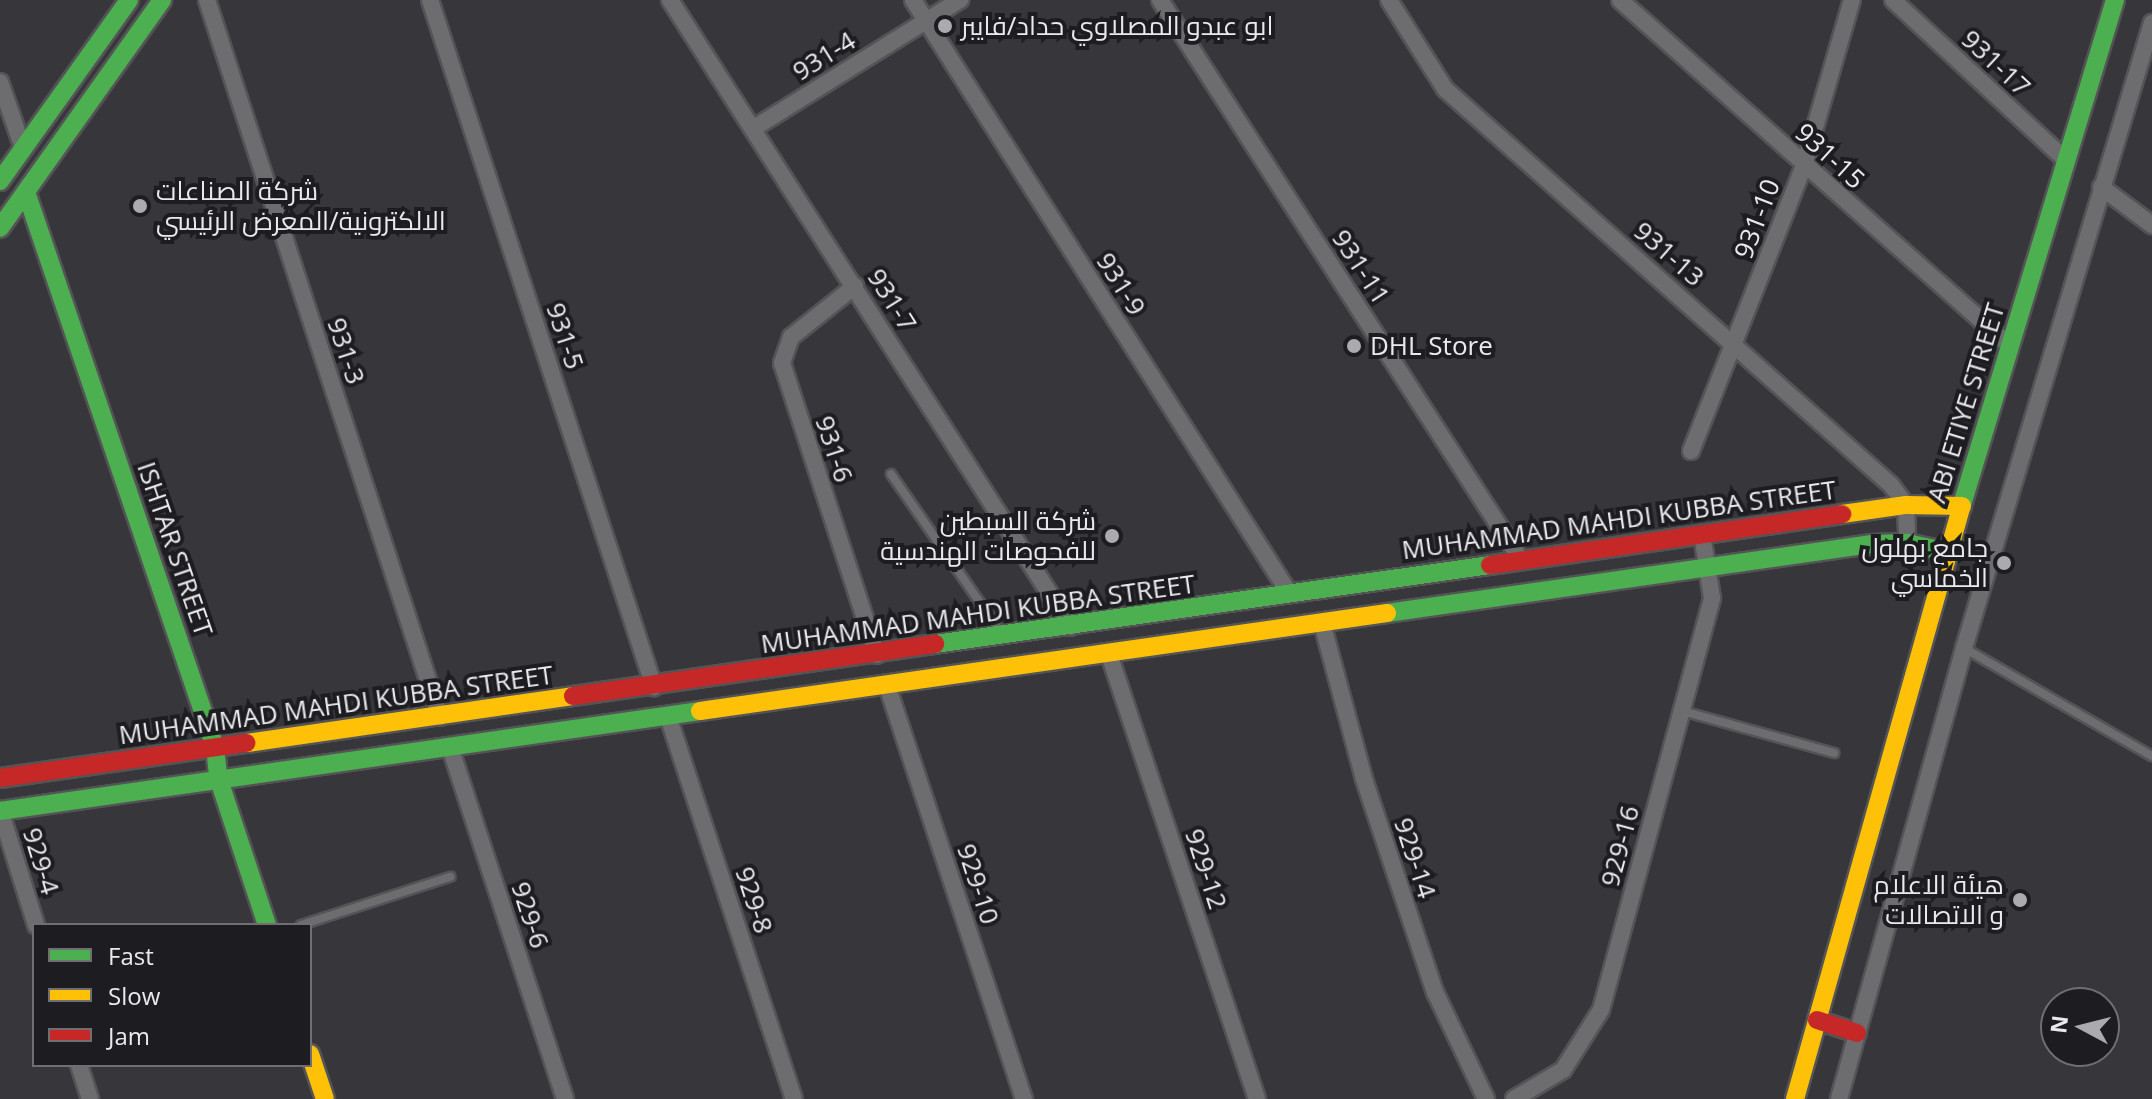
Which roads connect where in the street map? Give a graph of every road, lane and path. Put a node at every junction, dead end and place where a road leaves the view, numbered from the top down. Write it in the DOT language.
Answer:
graph roads {
  1 [pos="129,0"];
  2 [pos="162,0"];
  3 [pos="207,0"];
  4 [pos="430,0"];
  5 [pos="670,0"];
  6 [pos="913,0"];
  7 [pos="960,0"];
  8 [pos="1160,0"];
  9 [pos="1389,0"];
  10 [pos="1620,0"];
  11 [pos="1852,0"];
  12 [pos="1893,0"];
  13 [pos="2115,0"];
  14 [pos="926,20"];
  15 [pos="2152,23"];
  16 [pos="0,82"];
  17 [pos="754,128"];
  18 [pos="23,148"];
  19 [pos="2067,161"];
  20 [pos="1804,165"];
  21 [pos="0,181"];
  22 [pos="2101,187"];
  23 [pos="26,192"];
  24 [pos="2152,225"];
  25 [pos="0,228"];
  26 [pos="855,286"];
  27 [pos="1735,344"];
  28 [pos="2010,346"];
  29 [pos="1691,451"];
  30 [pos="891,474"];
  31 [pos="1906,505"];
  32 [pos="1962,506"];
  33 [pos="1702,535"];
  34 [pos="1907,543"];
  35 [pos="1949,552"];
  36 [pos="1521,560"];
  37 [pos="1708,571"];
  38 [pos="1289,593"];
  39 [pos="1175,613"];
  40 [pos="1322,623"];
  41 [pos="1071,627"];
  42 [pos="1004,637"];
  43 [pos="1172,645"];
  44 [pos="1964,648"];
  45 [pos="1109,654"];
  46 [pos="877,655"];
  47 [pos="887,685"];
  48 [pos="654,687"];
  49 [pos="522,707"];
  50 [pos="1682,711"];
  51 [pos="668,716"];
  52 [pos="440,717"];
  53 [pos="528,736"];
  54 [pos="215,747"];
  55 [pos="450,747"];
  56 [pos="1834,753"];
  57 [pos="2152,756"];
  58 [pos="218,777"];
  59 [pos="0,778"];
  60 [pos="0,810"];
  61 [pos="450,877"];
  62 [pos="35,923"];
  63 [pos="266,923"];
  64 [pos="307,923"];
  65 [pos="1817,1020"];
  66 [pos="1857,1033"];
  67 [pos="312,1060"];
  68 [pos="80,1067"];
  69 [pos="90,1099"];
  70 [pos="325,1099"];
  71 [pos="565,1099"];
  72 [pos="794,1099"];
  73 [pos="1024,1099"];
  74 [pos="1257,1099"];
  75 [pos="1486,1099"];
  76 [pos="1514,1099"];
  77 [pos="1795,1099"];
  78 [pos="1839,1099"];
  1 -- 18 [label="street"];
  2 -- 23 [label="street"];
  3 -- 52 [label="street, 931-3"];
  4 -- 48 [label="street, 931-5"];
  5 -- 17 [label="street, 931-7"];
  6 -- 14 [label="street, 931-9"];
  7 -- 14 [label="street, 931-4"];
  8 -- 36 [label="street, 931-11"];
  9 -- 27 [label="street, 931-13"];
  10 -- 20 [label="street, 931-15"];
  11 -- 20 [label="street, 931-10"];
  12 -- 19 [label="street, 931-17"];
  13 -- 19 [label="street, ABI ETIYE STREET"];
  14 -- 17 [label="street, 931-4"];
  14 -- 38 [label="street, 931-9"];
  15 -- 22 [label="street"];
  16 -- 18 [label="street"];
  17 -- 26 [label="street, 931-7"];
  18 -- 21 [label="street"];
  19 -- 28 [label="street, ABI ETIYE STREET"];
  20 -- 27 [label="street, 931-10"];
  20 -- 28 [label="street, 931-15"];
  22 -- 24 [label="street"];
  22 -- 44 [label="street"];
  23 -- 25 [label="street"];
  23 -- 54 [label="street, ISHTAR STREET"];
  26 -- 41 [label="street, 931-7"];
  26 -- 46 [label="street, 931-6"];
  27 -- 29 [label="street, 931-10"];
  27 -- 31 [label="street, 931-13"];
  28 -- 32 [label="street, ABI ETIYE STREET"];
  30 -- 42 [label="lane"];
  31 -- 32 [label="street, MUHAMMAD MAHDI KUBBA STREET"];
  31 -- 33 [label="street, MUHAMMAD MAHDI KUBBA STREET"];
  31 -- 34 [label="street"];
  32 -- 35 [label="street, ABI ETIYE STREET"];
  33 -- 36 [label="street, MUHAMMAD MAHDI KUBBA STREET"];
  33 -- 37 [label="street, 929-16"];
  34 -- 35 [label="street"];
  34 -- 37 [label="street"];
  35 -- 65 [label="street, ABI ETIYE STREET"];
  36 -- 38 [label="street, MUHAMMAD MAHDI KUBBA STREET"];
  37 -- 40 [label="street"];
  37 -- 50 [label="street, 929-16"];
  38 -- 39 [label="street, MUHAMMAD MAHDI KUBBA STREET"];
  39 -- 41 [label="street, MUHAMMAD MAHDI KUBBA STREET"];
  39 -- 43 [label="street"];
  40 -- 43 [label="street"];
  40 -- 75 [label="street, 929-14"];
  41 -- 42 [label="street, MUHAMMAD MAHDI KUBBA STREET"];
  42 -- 46 [label="street, MUHAMMAD MAHDI KUBBA STREET"];
  43 -- 45 [label="street"];
  44 -- 57 [label="lane"];
  44 -- 66 [label="street"];
  45 -- 47 [label="street"];
  45 -- 74 [label="street, 929-12"];
  46 -- 48 [label="street, MUHAMMAD MAHDI KUBBA STREET"];
  47 -- 51 [label="street"];
  47 -- 73 [label="street, 929-10"];
  48 -- 49 [label="street, MUHAMMAD MAHDI KUBBA STREET"];
  49 -- 52 [label="street, MUHAMMAD MAHDI KUBBA STREET"];
  49 -- 53 [label="street"];
  50 -- 56 [label="lane"];
  50 -- 76 [label="street, 929-16"];
  51 -- 53 [label="street"];
  51 -- 72 [label="street, 929-8"];
  52 -- 54 [label="street, MUHAMMAD MAHDI KUBBA STREET"];
  53 -- 55 [label="street"];
  54 -- 58 [label="street, ISHTAR STREET"];
  54 -- 59 [label="street, MUHAMMAD MAHDI KUBBA STREET"];
  55 -- 58 [label="street"];
  55 -- 71 [label="street, 929-6"];
  58 -- 60 [label="street"];
  58 -- 63 [label="street, ISHTAR STREET"];
  60 -- 62 [label="street, 929-4"];
  61 -- 64 [label="lane"];
  65 -- 66 [label="street"];
  65 -- 77 [label="street, ABI ETIYE STREET"];
  66 -- 78 [label="street"];
  67 -- 70 [label="street"];
  68 -- 69 [label="street"];
}
